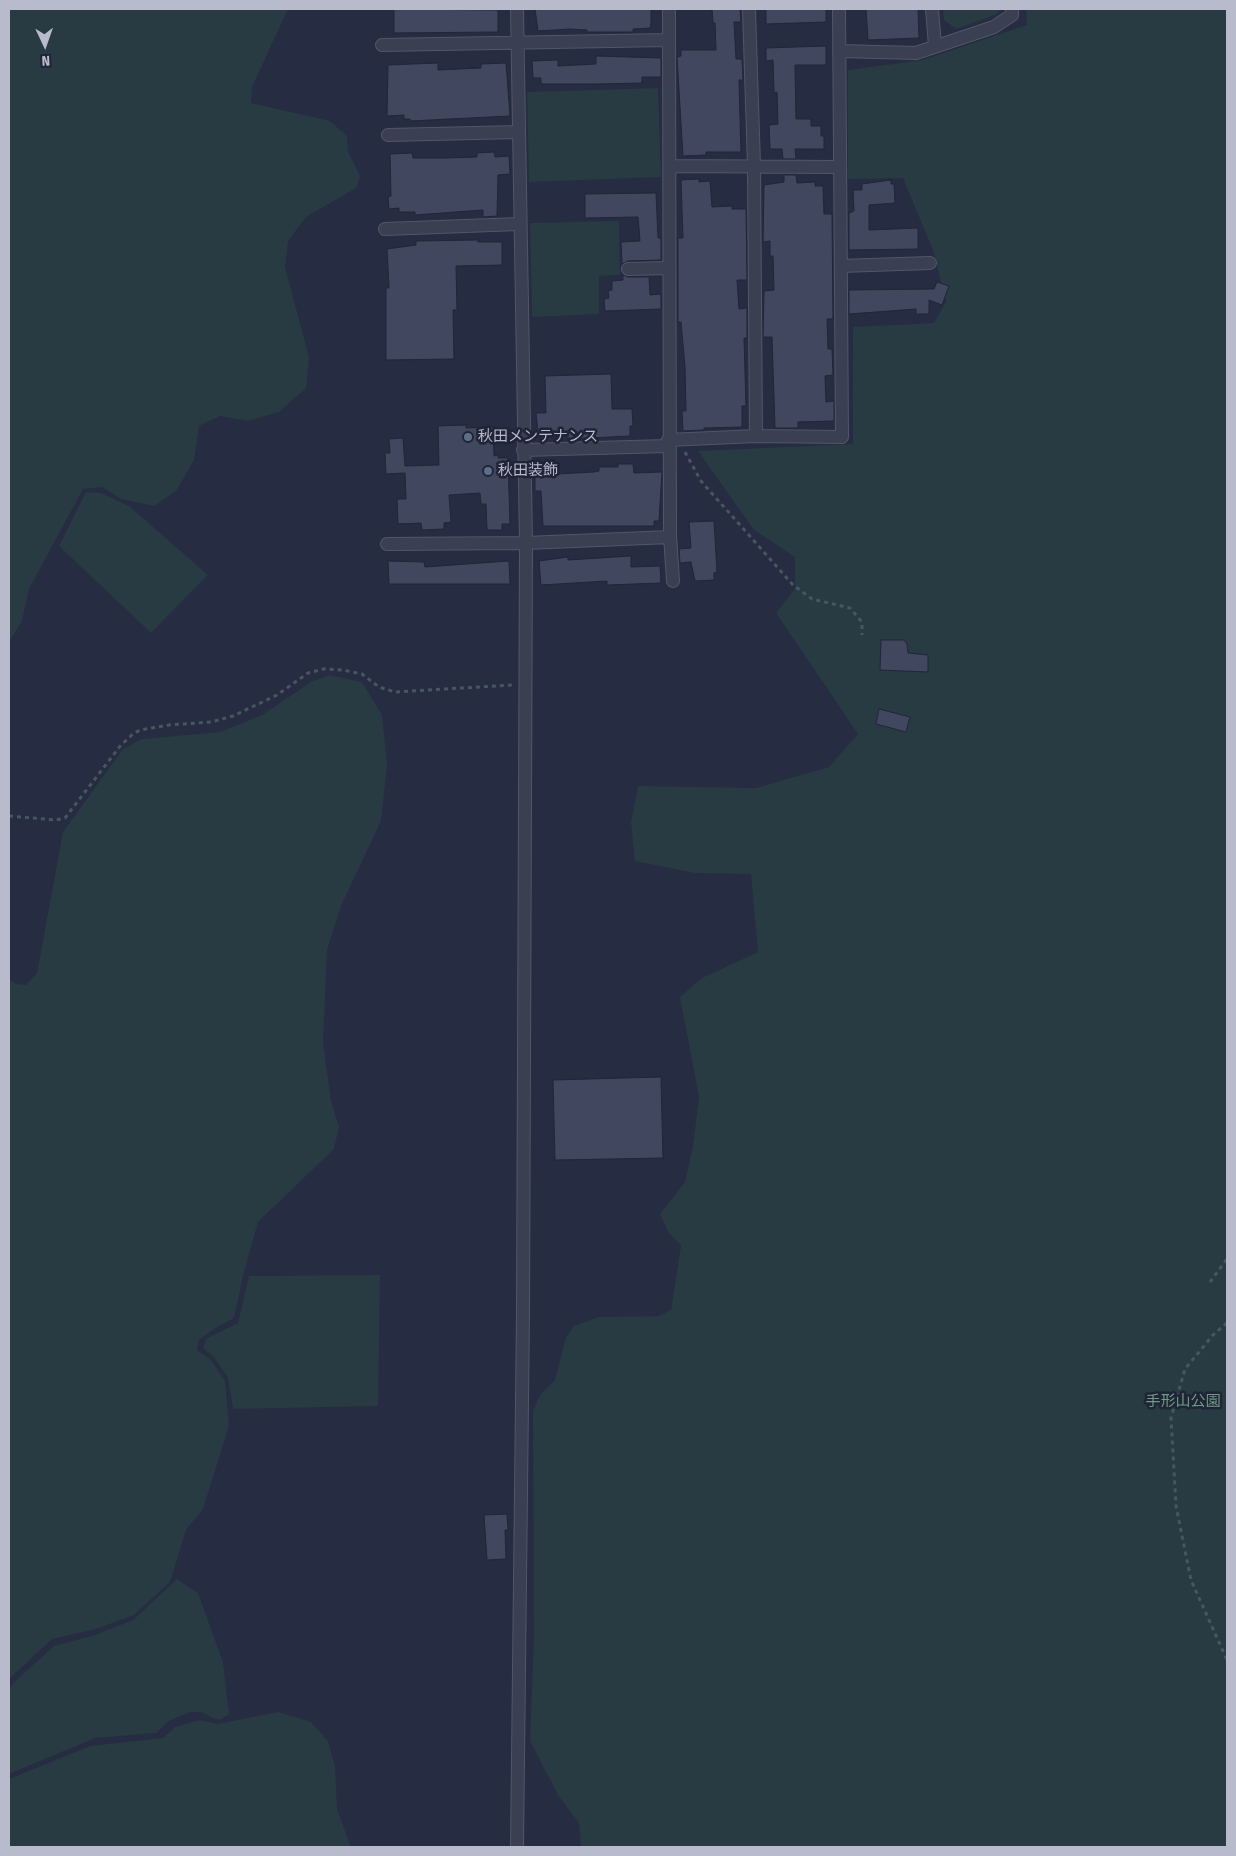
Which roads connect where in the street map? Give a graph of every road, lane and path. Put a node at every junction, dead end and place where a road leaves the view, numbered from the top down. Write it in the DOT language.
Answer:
graph roads {
  1 [pos="517,9"];
  2 [pos="668,9"];
  3 [pos="749,9"];
  4 [pos="839,9"];
  5 [pos="932,9"];
  6 [pos="1012,9"];
  7 [pos="668,40"];
  8 [pos="517,44"];
  9 [pos="382,45"];
  10 [pos="935,46"];
  11 [pos="839,51"];
  12 [pos="518,132"];
  13 [pos="388,135"];
  14 [pos="670,166"];
  15 [pos="754,166"];
  16 [pos="839,166"];
  17 [pos="519,224"];
  18 [pos="385,229"];
  19 [pos="930,263"];
  20 [pos="841,266"];
  21 [pos="669,268"];
  22 [pos="628,270"];
  23 [pos="756,436"];
  24 [pos="672,442"];
  25 [pos="523,450"];
  26 [pos="670,535"];
  27 [pos="526,543"];
  28 [pos="387,544"];
  29 [pos="673,581"];
  30 [pos="862,635"];
  31 [pos="525,684"];
  32 [pos="9,816"];
  33 [pos="1227,1259"];
  34 [pos="1210,1282"];
  35 [pos="1227,1323"];
  36 [pos="1227,1660"];
  37 [pos="517,1847"];
  1 -- 8 [label="street"];
  2 -- 7 [label="street"];
  3 -- 15 [label="street"];
  4 -- 11 [label="street"];
  5 -- 10 [label="street"];
  6 -- 10 [label="street"];
  7 -- 8 [label="street"];
  7 -- 14 [label="street"];
  8 -- 9 [label="street"];
  8 -- 12 [label="street"];
  10 -- 11 [label="street"];
  11 -- 16 [label="street"];
  12 -- 13 [label="street"];
  12 -- 17 [label="street"];
  14 -- 15 [label="street"];
  14 -- 21 [label="street"];
  15 -- 16 [label="street"];
  15 -- 23 [label="street"];
  16 -- 20 [label="street"];
  17 -- 18 [label="street"];
  17 -- 25 [label="street"];
  19 -- 20 [label="street"];
  20 -- 23 [label="street"];
  21 -- 22 [label="street"];
  21 -- 24 [label="street"];
  23 -- 24 [label="street"];
  24 -- 25 [label="street"];
  24 -- 26 [label="street"];
  24 -- 30 [label="path"];
  25 -- 27 [label="street"];
  26 -- 27 [label="street"];
  26 -- 29 [label="street"];
  27 -- 28 [label="street"];
  27 -- 31 [label="street"];
  31 -- 32 [label="path"];
  31 -- 37 [label="street"];
  33 -- 34 [label="path"];
  35 -- 36 [label="path"];
}
